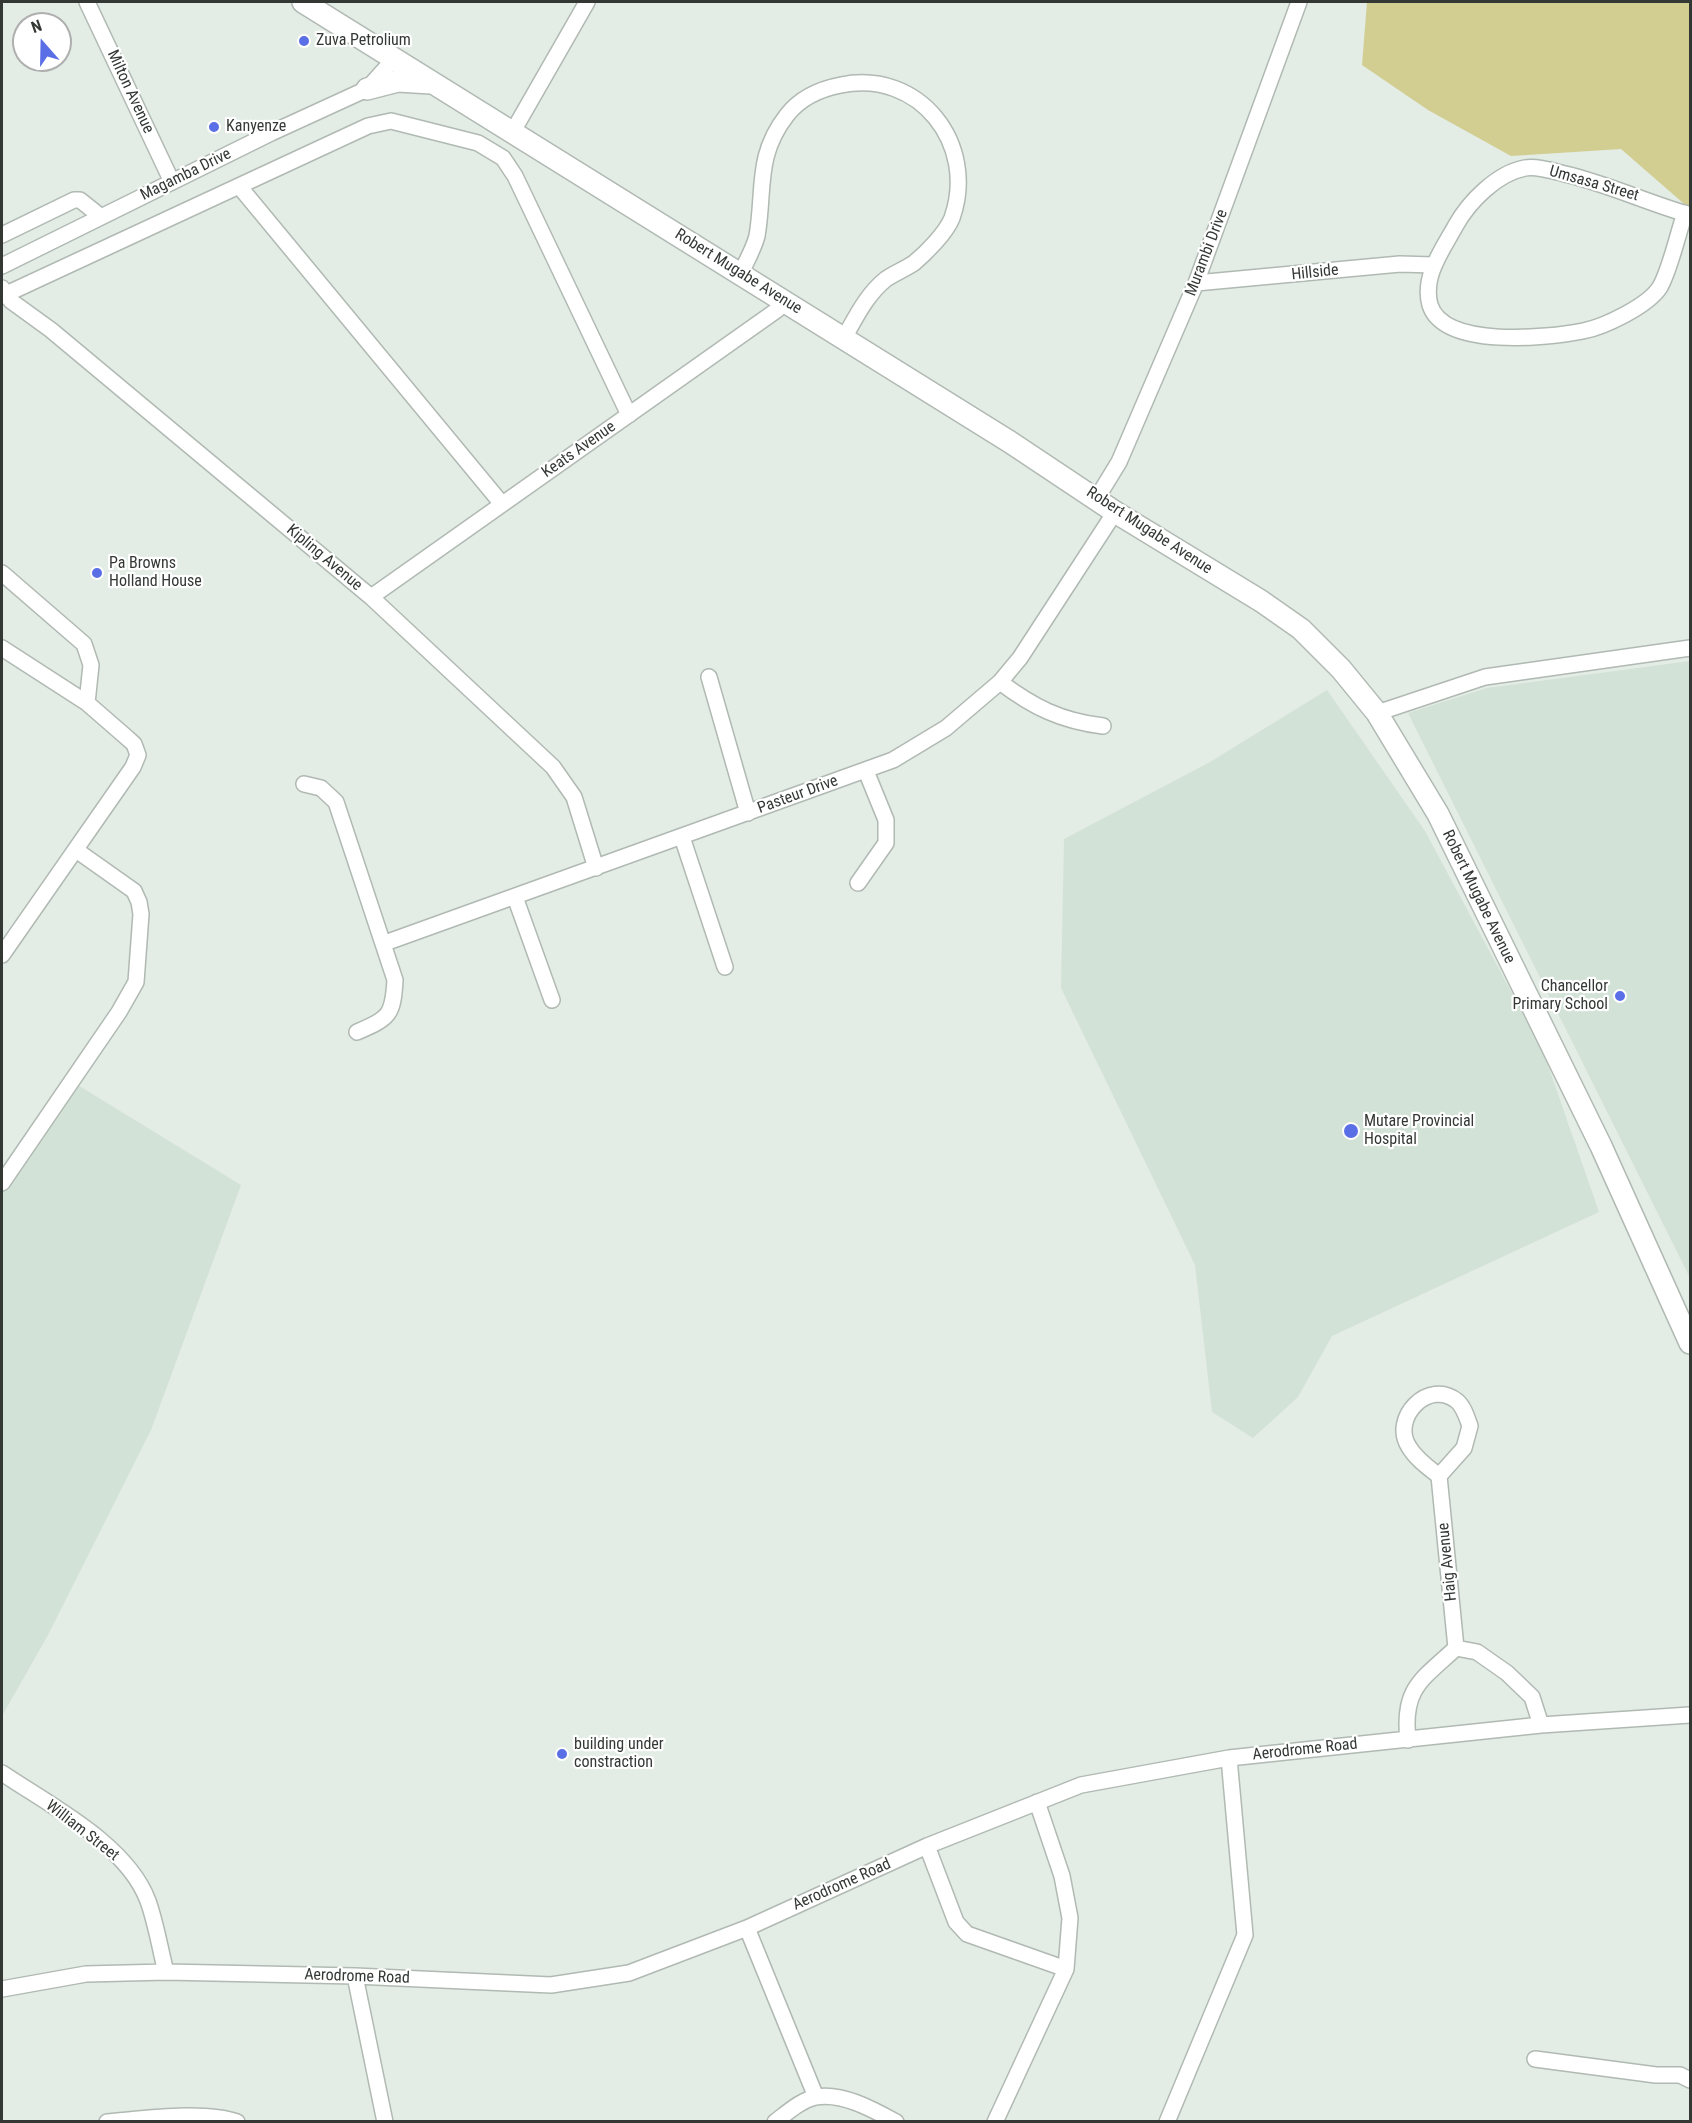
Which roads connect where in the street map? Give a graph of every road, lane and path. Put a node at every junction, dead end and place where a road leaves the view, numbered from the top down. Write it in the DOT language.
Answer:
graph roads {
  1 [pos="87,2"];
  2 [pos="303,2"];
  3 [pos="587,2"];
  4 [pos="1299,2"];
  5 [pos="395,58"];
  6 [pos="432,83"];
  7 [pos="367,89"];
  8 [pos="512,132"];
  9 [pos="172,182"];
  10 [pos="239,186"];
  11 [pos="1688,214"];
  12 [pos="100,216"];
  13 [pos="2,235"];
  14 [pos="1433,265"];
  15 [pos="2,266"];
  16 [pos="741,273"];
  17 [pos="1196,283"];
  18 [pos="3,293"];
  19 [pos="786,301"];
  20 [pos="844,338"];
  21 [pos="629,415"];
  22 [pos="1097,498"];
  23 [pos="502,504"];
  24 [pos="1115,512"];
  25 [pos="2,573"];
  26 [pos="371,597"];
  27 [pos="2,648"];
  28 [pos="1690,648"];
  29 [pos="709,677"];
  30 [pos="1000,682"];
  31 [pos="87,703"];
  32 [pos="1377,713"];
  33 [pos="1103,726"];
  34 [pos="866,771"];
  35 [pos="304,784"];
  36 [pos="748,813"];
  37 [pos="682,837"];
  38 [pos="76,850"];
  39 [pos="596,868"];
  40 [pos="858,883"];
  41 [pos="515,897"];
  42 [pos="385,944"];
  43 [pos="2,955"];
  44 [pos="724,967"];
  45 [pos="552,1000"];
  46 [pos="357,1032"];
  47 [pos="2,1183"];
  48 [pos="1685,1320"];
  49 [pos="1690,1343"];
  50 [pos="1439,1476"];
  51 [pos="1456,1648"];
  52 [pos="1686,1715"];
  53 [pos="1541,1725"];
  54 [pos="1408,1740"];
  55 [pos="1229,1758"];
  56 [pos="2,1773"];
  57 [pos="1036,1802"];
  58 [pos="927,1846"];
  59 [pos="747,1928"];
  60 [pos="1066,1969"];
  61 [pos="165,1972"];
  62 [pos="355,1976"];
  63 [pos="2,1989"];
  64 [pos="1535,2059"];
  65 [pos="1690,2080"];
  66 [pos="816,2097"];
  67 [pos="107,2121"];
  68 [pos="237,2121"];
  69 [pos="385,2121"];
  70 [pos="775,2121"];
  71 [pos="896,2121"];
  72 [pos="995,2121"];
  73 [pos="1167,2121"];
  1 -- 9 [label="street, Milton Avenue"];
  2 -- 5 [label="highway, Robert Mugabe Avenue"];
  3 -- 8 [label="street"];
  4 -- 17 [label="street, Murambi Drive"];
  5 -- 6 [label="highway, Robert Mugabe Avenue"];
  5 -- 7 [label="street, Magamba Drive"];
  6 -- 7 [label="highway"];
  6 -- 8 [label="highway, Robert Mugabe Avenue"];
  7 -- 9 [label="street, Magamba Drive"];
  8 -- 16 [label="highway, Robert Mugabe Avenue"];
  9 -- 12 [label="street, Magamba Drive"];
  10 -- 18 [label="street"];
  10 -- 21 [label="street"];
  10 -- 23 [label="street"];
  11 -- 14 [label="street, Umsasa Street"];
  11 -- 14 [label="street"];
  12 -- 13 [label="street"];
  12 -- 15 [label="street, Magamba Drive"];
  14 -- 17 [label="street, Hillside"];
  16 -- 19 [label="highway, Robert Mugabe Avenue"];
  16 -- 20 [label="street"];
  17 -- 22 [label="street, Murambi Drive"];
  18 -- 26 [label="street, Kipling Avenue"];
  19 -- 20 [label="highway, Robert Mugabe Avenue"];
  19 -- 21 [label="street, Keats Avenue"];
  20 -- 22 [label="highway, Robert Mugabe Avenue"];
  21 -- 23 [label="street, Keats Avenue"];
  22 -- 24 [label="highway, Robert Mugabe Avenue"];
  23 -- 26 [label="street, Keats Avenue"];
  24 -- 30 [label="street, Pasteur Drive"];
  24 -- 32 [label="highway, Robert Mugabe Avenue"];
  25 -- 31 [label="street"];
  26 -- 39 [label="street, Kipling Avenue"];
  27 -- 31 [label="street"];
  28 -- 32 [label="street"];
  29 -- 36 [label="street"];
  30 -- 33 [label="street"];
  30 -- 34 [label="street, Pasteur Drive"];
  31 -- 38 [label="street"];
  32 -- 48 [label="highway, Robert Mugabe Avenue"];
  34 -- 36 [label="street, Pasteur Drive"];
  34 -- 40 [label="street"];
  35 -- 42 [label="street"];
  36 -- 37 [label="street, Pasteur Drive"];
  37 -- 39 [label="street, Pasteur Drive"];
  37 -- 44 [label="street"];
  38 -- 43 [label="street"];
  38 -- 47 [label="street"];
  39 -- 41 [label="street, Pasteur Drive"];
  41 -- 42 [label="street, Pasteur Drive"];
  41 -- 45 [label="street"];
  42 -- 46 [label="street"];
  48 -- 49 [label="highway, Robert Mugabe Avenue"];
  50 -- 50 [label="street"];
  50 -- 51 [label="street, Haig Avenue"];
  51 -- 53 [label="street"];
  51 -- 54 [label="street"];
  52 -- 53 [label="street, Aerodrome Road"];
  53 -- 54 [label="street, Aerodrome Road"];
  54 -- 55 [label="street, Aerodrome Road"];
  55 -- 57 [label="street, Aerodrome Road"];
  55 -- 73 [label="street"];
  56 -- 61 [label="street, William Street"];
  57 -- 58 [label="street, Aerodrome Road"];
  57 -- 60 [label="street"];
  58 -- 59 [label="street, Aerodrome Road"];
  58 -- 60 [label="street"];
  59 -- 62 [label="street, Aerodrome Road"];
  59 -- 66 [label="street"];
  60 -- 72 [label="street"];
  61 -- 62 [label="street, Aerodrome Road"];
  61 -- 63 [label="street, Aerodrome Road"];
  62 -- 69 [label="street"];
  64 -- 65 [label="street"];
  66 -- 70 [label="street"];
  66 -- 71 [label="street"];
  67 -- 68 [label="street"];
}
